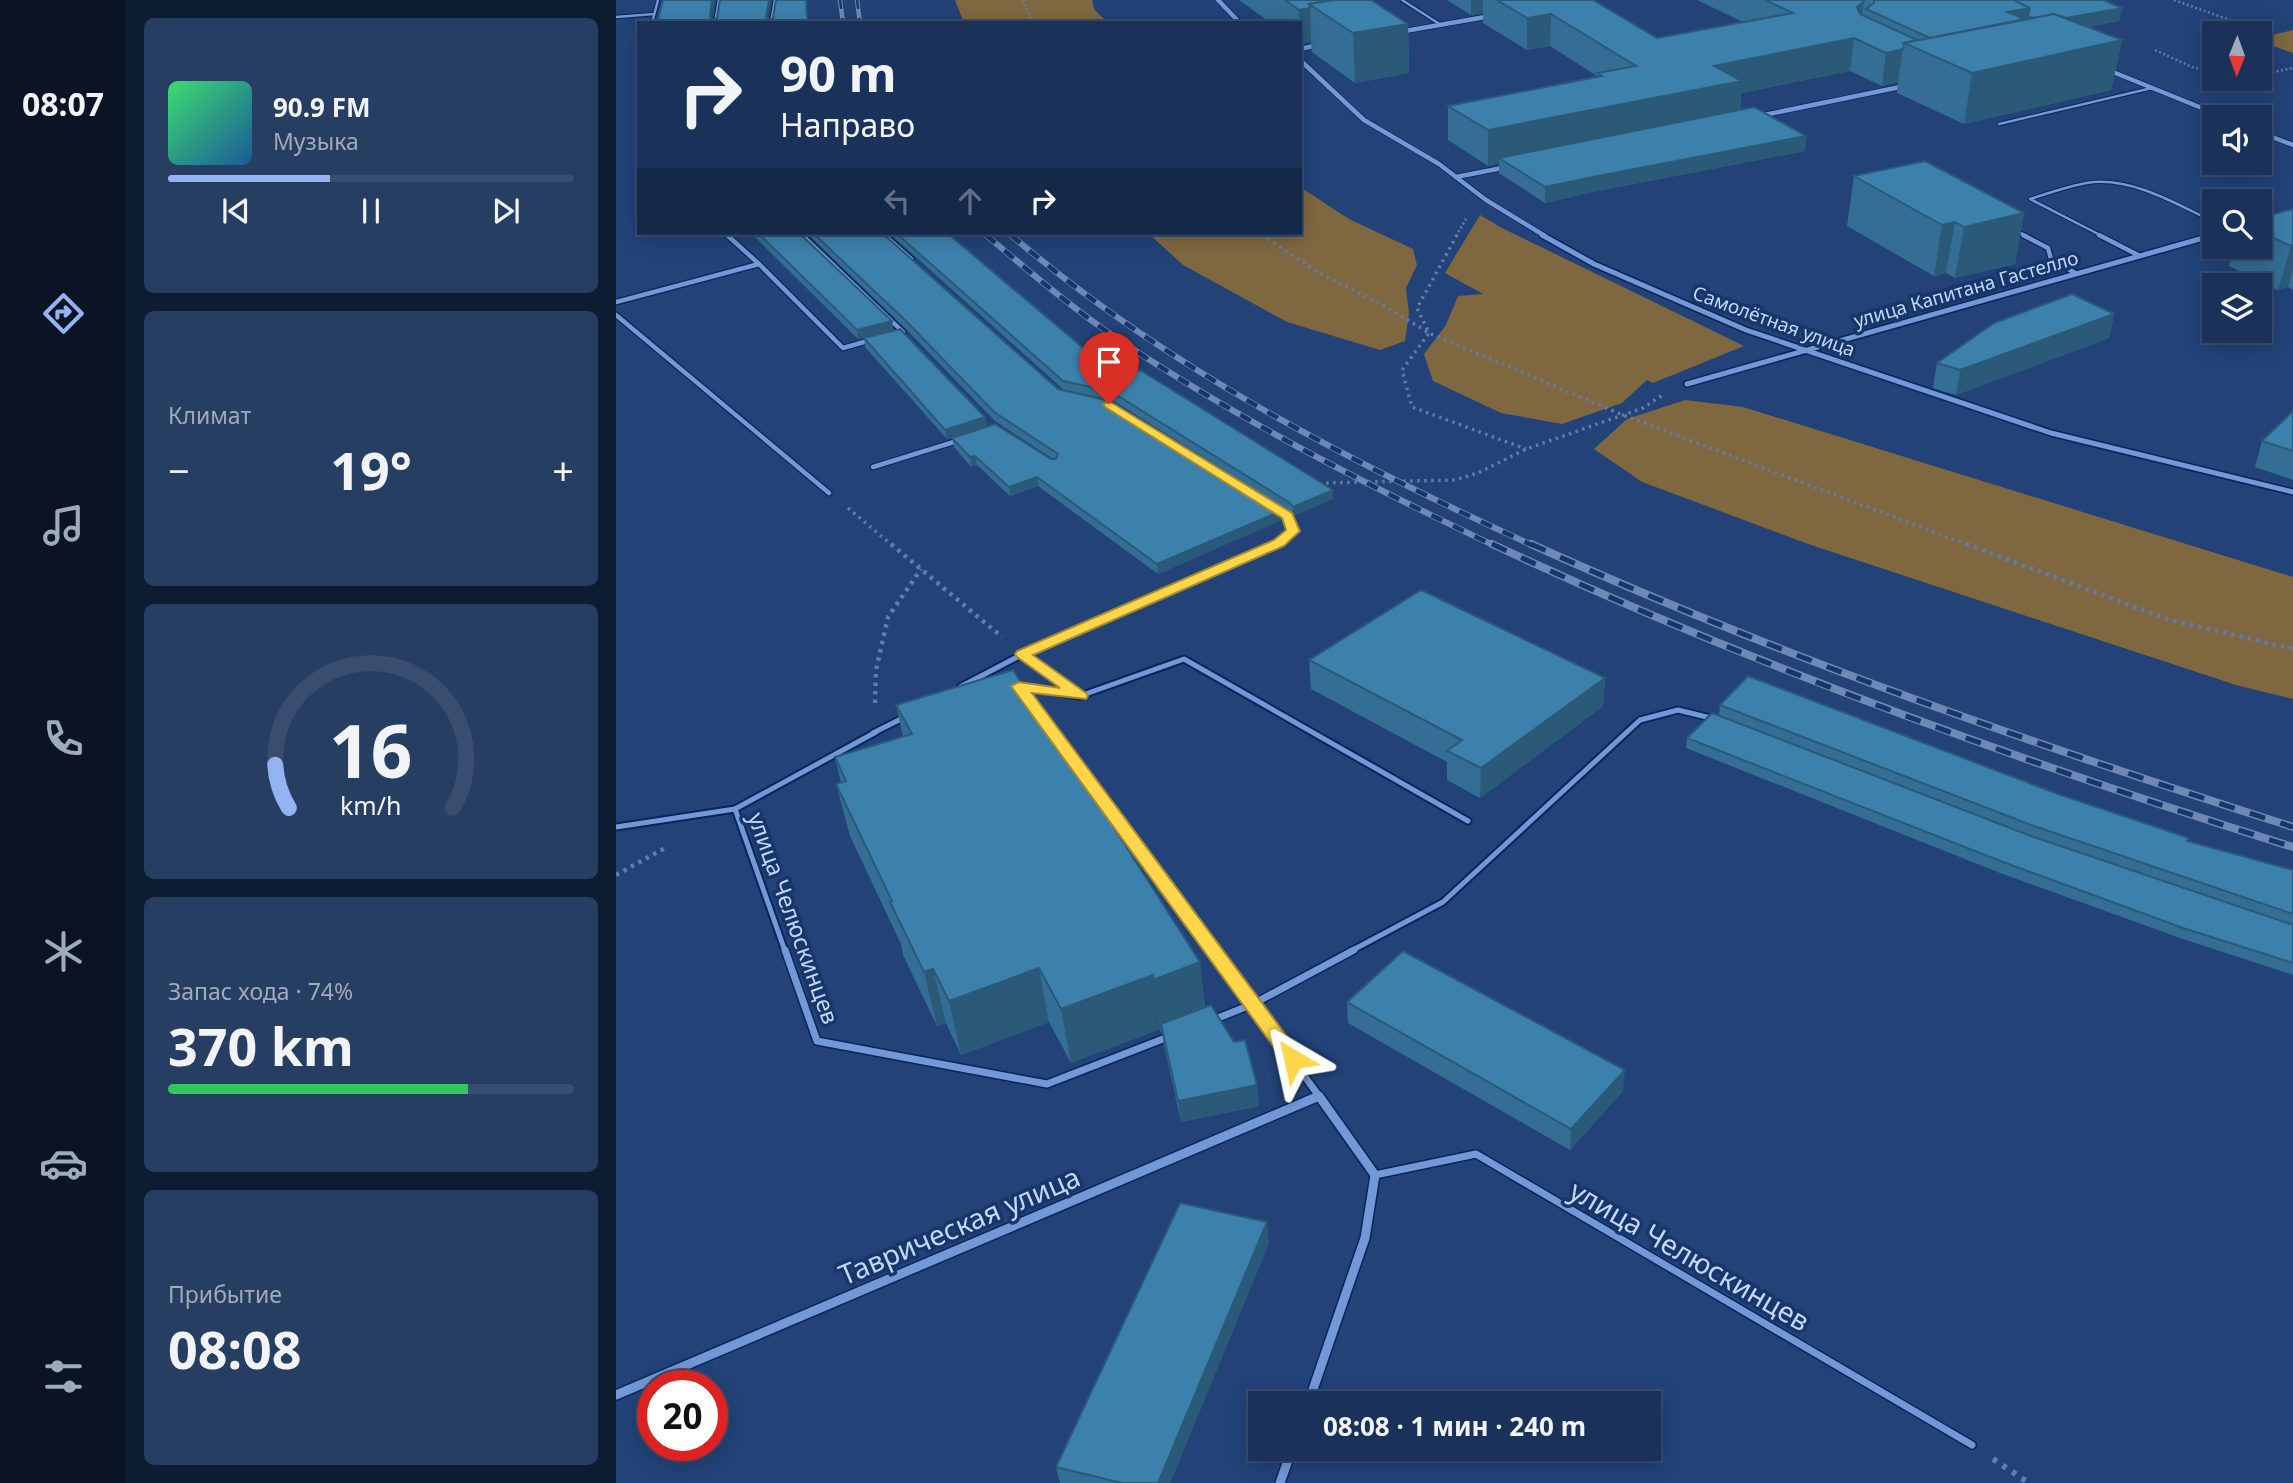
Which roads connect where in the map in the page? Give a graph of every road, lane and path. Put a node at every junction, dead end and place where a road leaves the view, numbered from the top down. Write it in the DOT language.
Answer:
graph roads {
  1 [pos="658,0"];
  2 [pos="719,0"];
  3 [pos="775,0"];
  4 [pos="1023,0"];
  5 [pos="1218,0"];
  6 [pos="1402,0"];
  7 [pos="2174,0"];
  8 [pos="654,14"];
  9 [pos="616,16"];
  10 [pos="1494,16"];
  11 [pos="652,21"];
  12 [pos="715,21"];
  13 [pos="771,21"];
  14 [pos="1031,21"];
  15 [pos="1238,21"];
  16 [pos="2233,21"];
  17 [pos="1441,25"];
  18 [pos="1391,33"];
  19 [pos="1326,44"];
  20 [pos="1302,48"];
  21 [pos="2155,50"];
  22 [pos="1302,62"];
  23 [pos="2104,68"];
  24 [pos="2293,68"];
  25 [pos="2202,69"];
  26 [pos="2272,72"];
  27 [pos="1910,85"];
  28 [pos="2152,88"];
  29 [pos="2202,108"];
  30 [pos="1750,118"];
  31 [pos="1999,124"];
  32 [pos="2272,137"];
  33 [pos="2293,145"];
  34 [pos="1510,167"];
  35 [pos="1456,177"];
  36 [pos="1486,200"];
  37 [pos="2202,216"];
  38 [pos="2015,230"];
  39 [pos="728,235"];
  40 [pos="802,235"];
  41 [pos="884,235"];
  42 [pos="1263,235"];
  43 [pos="2202,238"];
  44 [pos="2137,255"];
  45 [pos="912,260"];
  46 [pos="758,264"];
  47 [pos="2075,273"];
  48 [pos="616,302"];
  49 [pos="616,315"];
  50 [pos="903,332"];
  51 [pos="1429,332"];
  52 [pos="891,335"];
  53 [pos="879,338"];
  54 [pos="912,341"];
  55 [pos="1804,349"];
  56 [pos="1687,384"];
  57 [pos="1623,415"];
  58 [pos="960,440"];
  59 [pos="1526,449"];
  60 [pos="873,467"];
  61 [pos="1325,483"];
  62 [pos="2293,492"];
  63 [pos="829,493"];
  64 [pos="1277,509"];
  65 [pos="921,569"];
  66 [pos="2293,649"];
  67 [pos="1023,654"];
  68 [pos="1019,686"];
  69 [pos="1008,689"];
  70 [pos="954,690"];
  71 [pos="1080,696"];
  72 [pos="1027,697"];
  73 [pos="909,718"];
  74 [pos="1043,719"];
  75 [pos="1723,722"];
  76 [pos="873,733"];
  77 [pos="735,809"];
  78 [pos="1468,821"];
  79 [pos="616,827"];
  80 [pos="1253,1004"];
  81 [pos="1202,1024"];
  82 [pos="1176,1034"];
  83 [pos="1319,1096"];
  84 [pos="1375,1175"];
  85 [pos="1313,1391"];
  86 [pos="616,1395"];
  87 [pos="1972,1445"];
  88 [pos="1288,1461"];
  89 [pos="1280,1483"];
  90 [pos="2029,1483"];
  1 -- 8 [label="lane"];
  2 -- 12 [label="lane"];
  3 -- 13 [label="lane"];
  4 -- 14 [label="path"];
  5 -- 15 [label="street"];
  6 -- 17 [label="lane"];
  7 -- 16 [label="path"];
  8 -- 9 [label="lane"];
  8 -- 11 [label="lane"];
  10 -- 17 [label="street"];
  17 -- 18 [label="street"];
  19 -- 20 [label="street"];
  21 -- 25 [label="path"];
  22 -- 35 [label="street, Самолётная улица"];
  23 -- 28 [label="street"];
  24 -- 26 [label="path"];
  27 -- 30 [label="street"];
  28 -- 29 [label="street"];
  28 -- 31 [label="lane"];
  32 -- 33 [label="street"];
  34 -- 35 [label="street"];
  35 -- 36 [label="street, Самолётная улица"];
  36 -- 51 [label="path"];
  36 -- 55 [label="street, Самолётная улица"];
  37 -- 44 [label="lane"];
  38 -- 47 [label="lane"];
  39 -- 46 [label="lane"];
  40 -- 50 [label="lane"];
  41 -- 45 [label="lane"];
  42 -- 51 [label="path"];
  43 -- 44 [label="street, улица Капитана Гастелло"];
  44 -- 47 [label="street, улица Капитана Гастелло"];
  46 -- 48 [label="lane"];
  46 -- 53 [label="lane"];
  47 -- 55 [label="street, улица Капитана Гастелло"];
  49 -- 63 [label="lane"];
  50 -- 52 [label="lane"];
  50 -- 54 [label="lane"];
  51 -- 57 [label="path"];
  51 -- 59 [label="path"];
  55 -- 56 [label="street, улица Капитана Гастелло"];
  55 -- 62 [label="street, Самолётная улица"];
  56 -- 57 [label="path"];
  57 -- 59 [label="path"];
  57 -- 66 [label="path"];
  58 -- 60 [label="lane"];
  59 -- 61 [label="path"];
  63 -- 65 [label="path"];
  64 -- 67 [label="lane"];
  65 -- 67 [label="path"];
  65 -- 76 [label="path"];
  67 -- 70 [label="lane"];
  67 -- 71 [label="lane"];
  68 -- 69 [label="lane"];
  68 -- 71 [label="lane"];
  68 -- 72 [label="lane"];
  71 -- 78 [label="lane"];
  73 -- 76 [label="lane"];
  74 -- 80 [label="lane"];
  75 -- 80 [label="lane"];
  76 -- 77 [label="lane"];
  77 -- 79 [label="lane, улица Челюскинцев"];
  77 -- 82 [label="lane, улица Челюскинцев"];
  80 -- 81 [label="lane"];
  80 -- 83 [label="lane"];
  83 -- 84 [label="street"];
  83 -- 86 [label="street, Таврическая улица"];
  84 -- 85 [label="street"];
  84 -- 87 [label="lane, улица Челюскинцев"];
  87 -- 90 [label="path"];
  88 -- 89 [label="street"];
}
